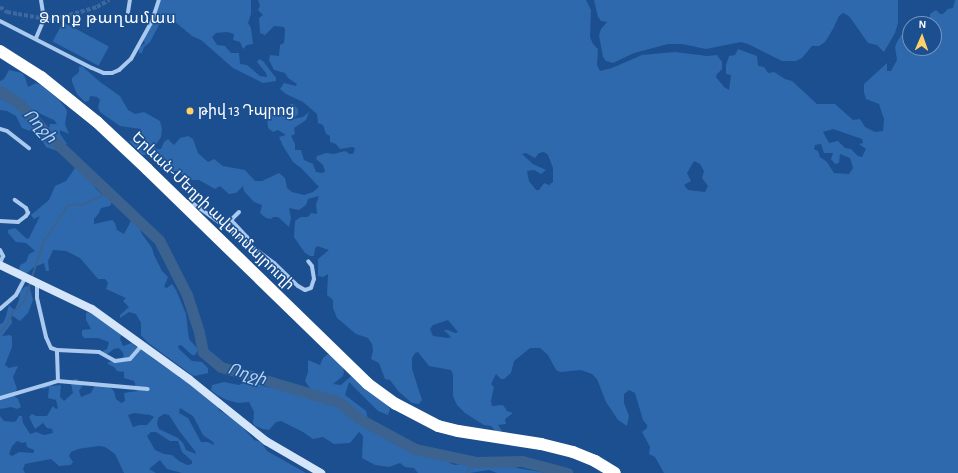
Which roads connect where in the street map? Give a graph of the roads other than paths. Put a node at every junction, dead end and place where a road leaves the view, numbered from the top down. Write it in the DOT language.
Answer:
graph roads {
  1 [pos="41,0"];
  2 [pos="130,0"];
  3 [pos="159,0"];
  4 [pos="128,12"];
  5 [pos="0,21"];
  6 [pos="36,38"];
  7 [pos="0,51"];
  8 [pos="0,129"];
  9 [pos="29,148"];
  10 [pos="16,200"];
  11 [pos="182,202"];
  12 [pos="239,212"];
  13 [pos="0,222"];
  14 [pos="249,245"];
  15 [pos="0,250"];
  16 [pos="308,261"];
  17 [pos="0,264"];
  18 [pos="25,278"];
  19 [pos="37,284"];
  20 [pos="0,309"];
  21 [pos="142,345"];
  22 [pos="57,350"];
  23 [pos="58,381"];
  24 [pos="148,389"];
  25 [pos="0,398"];
  26 [pos="321,473"];
  27 [pos="615,473"];
  1 -- 6 [label="street"];
  2 -- 4 [label="street"];
  3 -- 6 [label="street"];
  5 -- 6 [label="street"];
  7 -- 11 [label="highway, Երևան-Մեղրի ավտոմայրուղի"];
  8 -- 9 [label="street"];
  10 -- 13 [label="street"];
  11 -- 14 [label="street"];
  11 -- 27 [label="highway, Երևան-Մեղրի ավտոմայրուղի"];
  12 -- 14 [label="street"];
  14 -- 16 [label="street"];
  15 -- 17 [label="street"];
  17 -- 18 [label="street"];
  18 -- 19 [label="street"];
  18 -- 20 [label="street"];
  19 -- 21 [label="street"];
  19 -- 22 [label="street"];
  21 -- 22 [label="street"];
  21 -- 26 [label="street"];
  22 -- 23 [label="street"];
  23 -- 24 [label="street"];
  23 -- 25 [label="street"];
}
